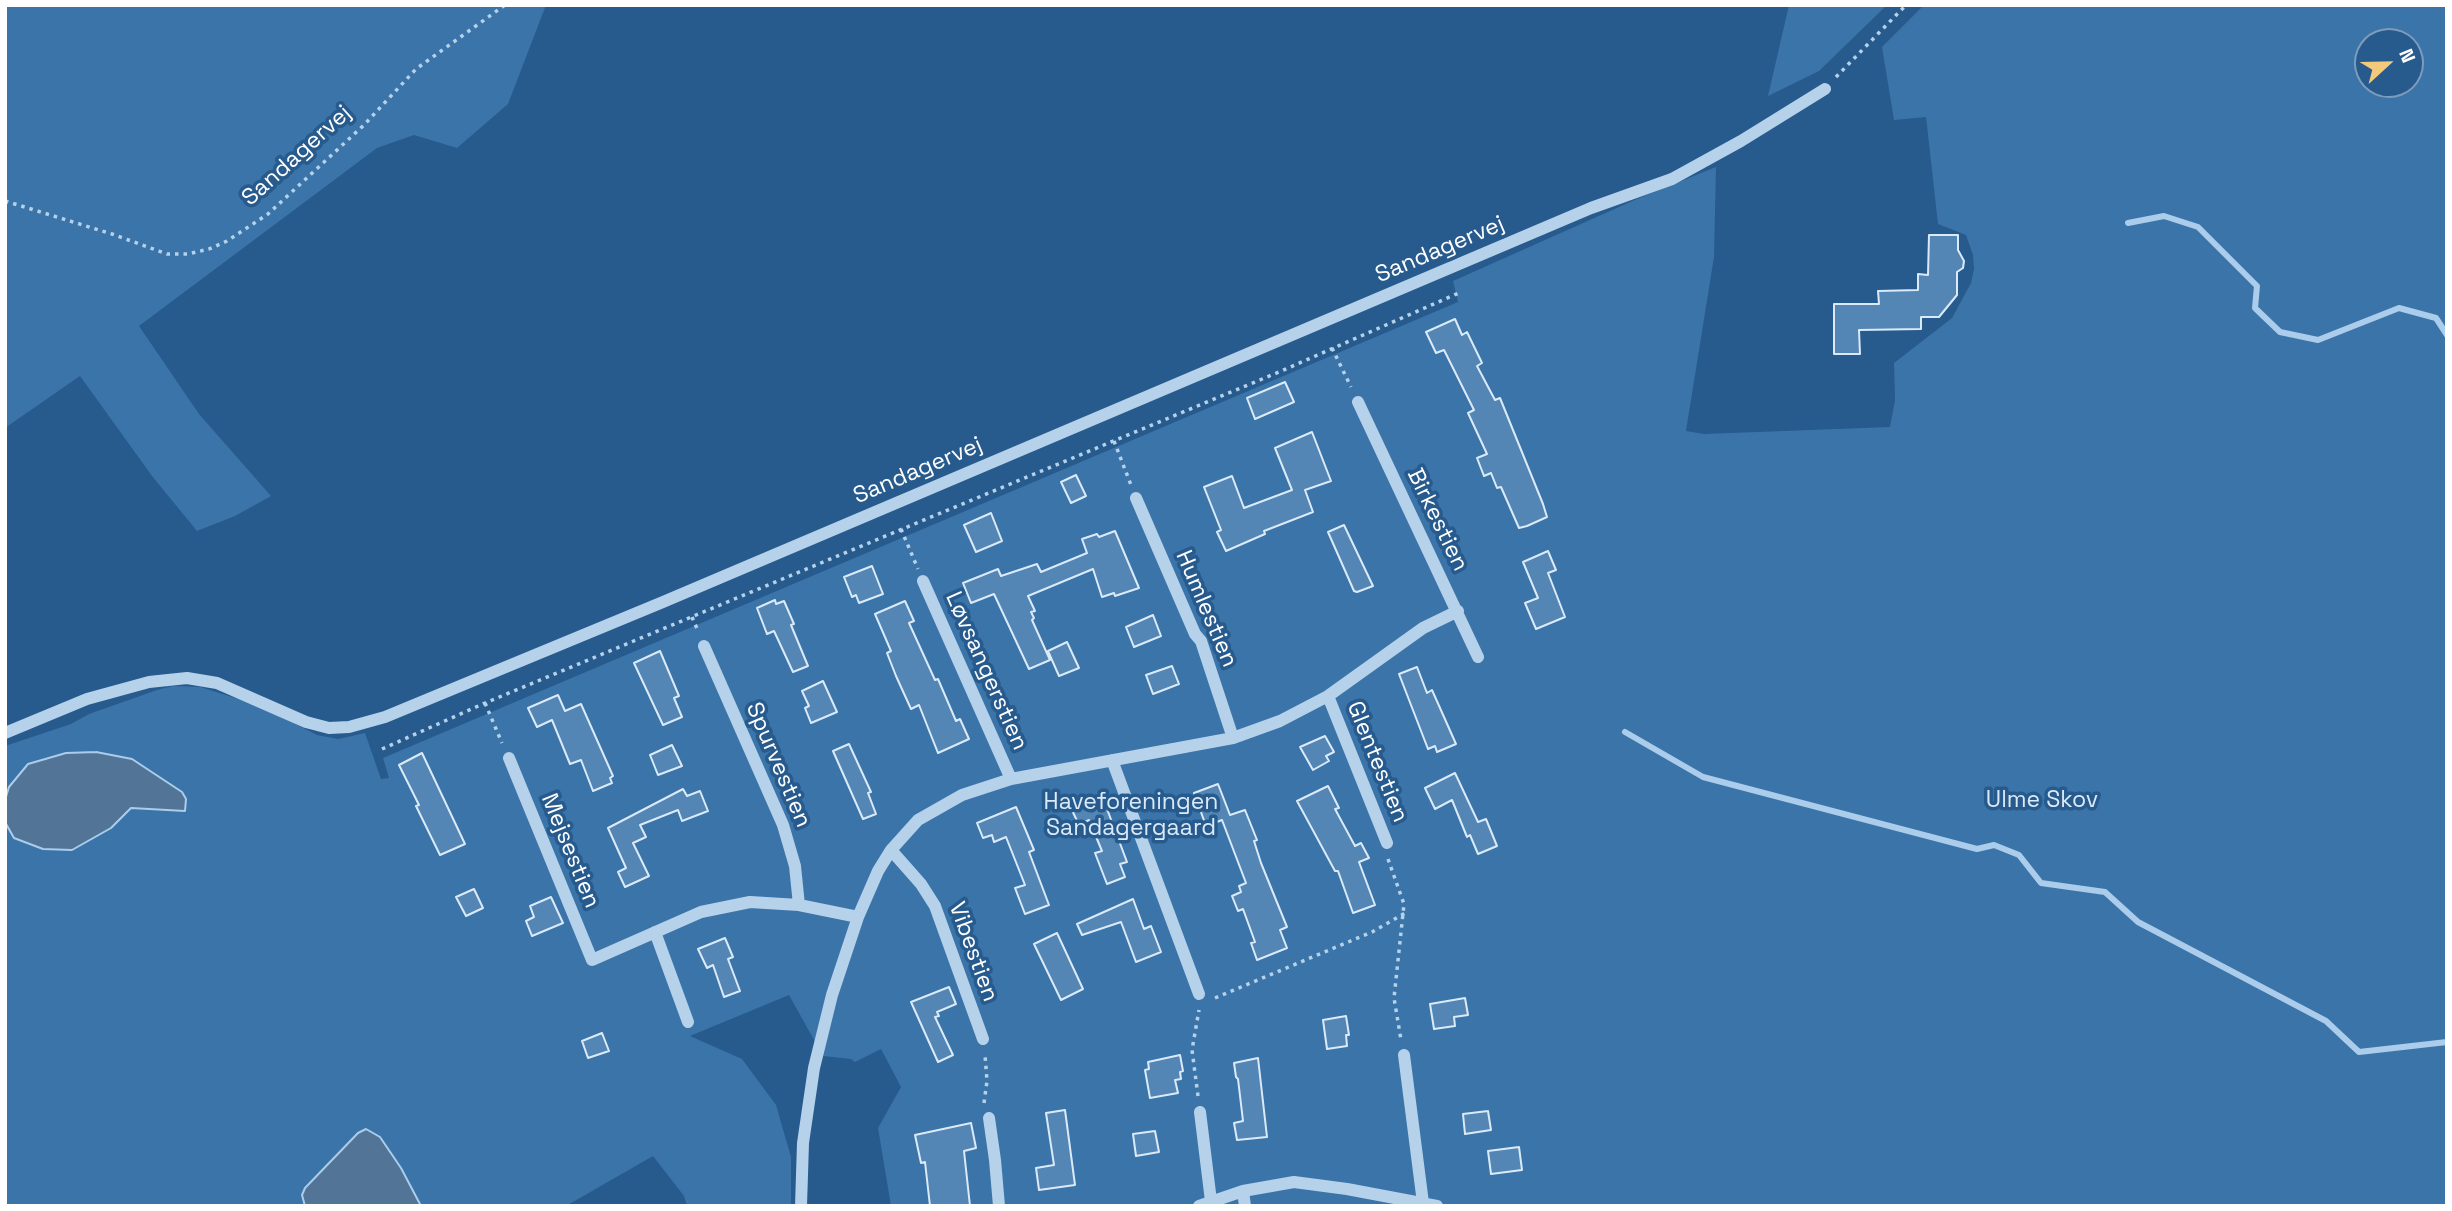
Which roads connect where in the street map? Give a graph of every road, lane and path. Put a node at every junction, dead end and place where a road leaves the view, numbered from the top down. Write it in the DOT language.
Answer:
graph roads {
  1 [pos="505,5"];
  2 [pos="1906,5"];
  3 [pos="1825,89"];
  4 [pos="5,201"];
  5 [pos="1461,292"];
  6 [pos="1332,348"];
  7 [pos="1358,402"];
  8 [pos="1114,441"];
  9 [pos="1136,499"];
  10 [pos="901,529"];
  11 [pos="923,581"];
  12 [pos="1458,611"];
  13 [pos="704,646"];
  14 [pos="1478,657"];
  15 [pos="1328,696"];
  16 [pos="485,703"];
  17 [pos="5,733"];
  18 [pos="1233,738"];
  19 [pos="382,749"];
  20 [pos="509,758"];
  21 [pos="1112,760"];
  22 [pos="1011,779"];
  23 [pos="1387,843"];
  24 [pos="891,850"];
  25 [pos="799,905"];
  26 [pos="1405,913"];
  27 [pos="858,916"];
  28 [pos="655,932"];
  29 [pos="1200,999"];
  30 [pos="688,1022"];
  31 [pos="984,1039"];
  32 [pos="1404,1055"];
  33 [pos="1200,1112"];
  34 [pos="989,1118"];
  35 [pos="1243,1191"];
  36 [pos="1205,1203"];
  37 [pos="1423,1203"];
  38 [pos="801,1206"];
  39 [pos="999,1206"];
  40 [pos="1245,1206"];
  41 [pos="1437,1206"];
  1 -- 4 [label="path, Sandagervej"];
  2 -- 3 [label="path"];
  3 -- 17 [label="street, Sandagervej"];
  5 -- 6 [label="path"];
  6 -- 7 [label="path"];
  6 -- 8 [label="path"];
  7 -- 12 [label="street, Birkestien"];
  8 -- 9 [label="path"];
  8 -- 10 [label="path"];
  9 -- 18 [label="street, Humlestien"];
  10 -- 11 [label="path"];
  10 -- 16 [label="path"];
  11 -- 22 [label="street, Løvsangerstien"];
  12 -- 14 [label="street, Birkestien"];
  12 -- 15 [label="street"];
  13 -- 25 [label="street, Spurvestien"];
  15 -- 18 [label="street"];
  15 -- 23 [label="street, Glentestien"];
  16 -- 19 [label="path"];
  16 -- 20 [label="path"];
  18 -- 21 [label="street"];
  20 -- 28 [label="street, Mejsestien"];
  21 -- 22 [label="street"];
  21 -- 29 [label="street"];
  22 -- 24 [label="street"];
  23 -- 26 [label="path"];
  24 -- 27 [label="street"];
  24 -- 31 [label="street, Vibestien"];
  25 -- 27 [label="street"];
  25 -- 28 [label="street"];
  26 -- 29 [label="path"];
  26 -- 32 [label="path"];
  27 -- 38 [label="street"];
  28 -- 30 [label="street"];
  29 -- 33 [label="path"];
  31 -- 34 [label="path"];
  32 -- 37 [label="street"];
  33 -- 36 [label="street"];
  34 -- 39 [label="street"];
  35 -- 36 [label="street"];
  35 -- 37 [label="street"];
  35 -- 40 [label="street"];
  37 -- 41 [label="street"];
}
